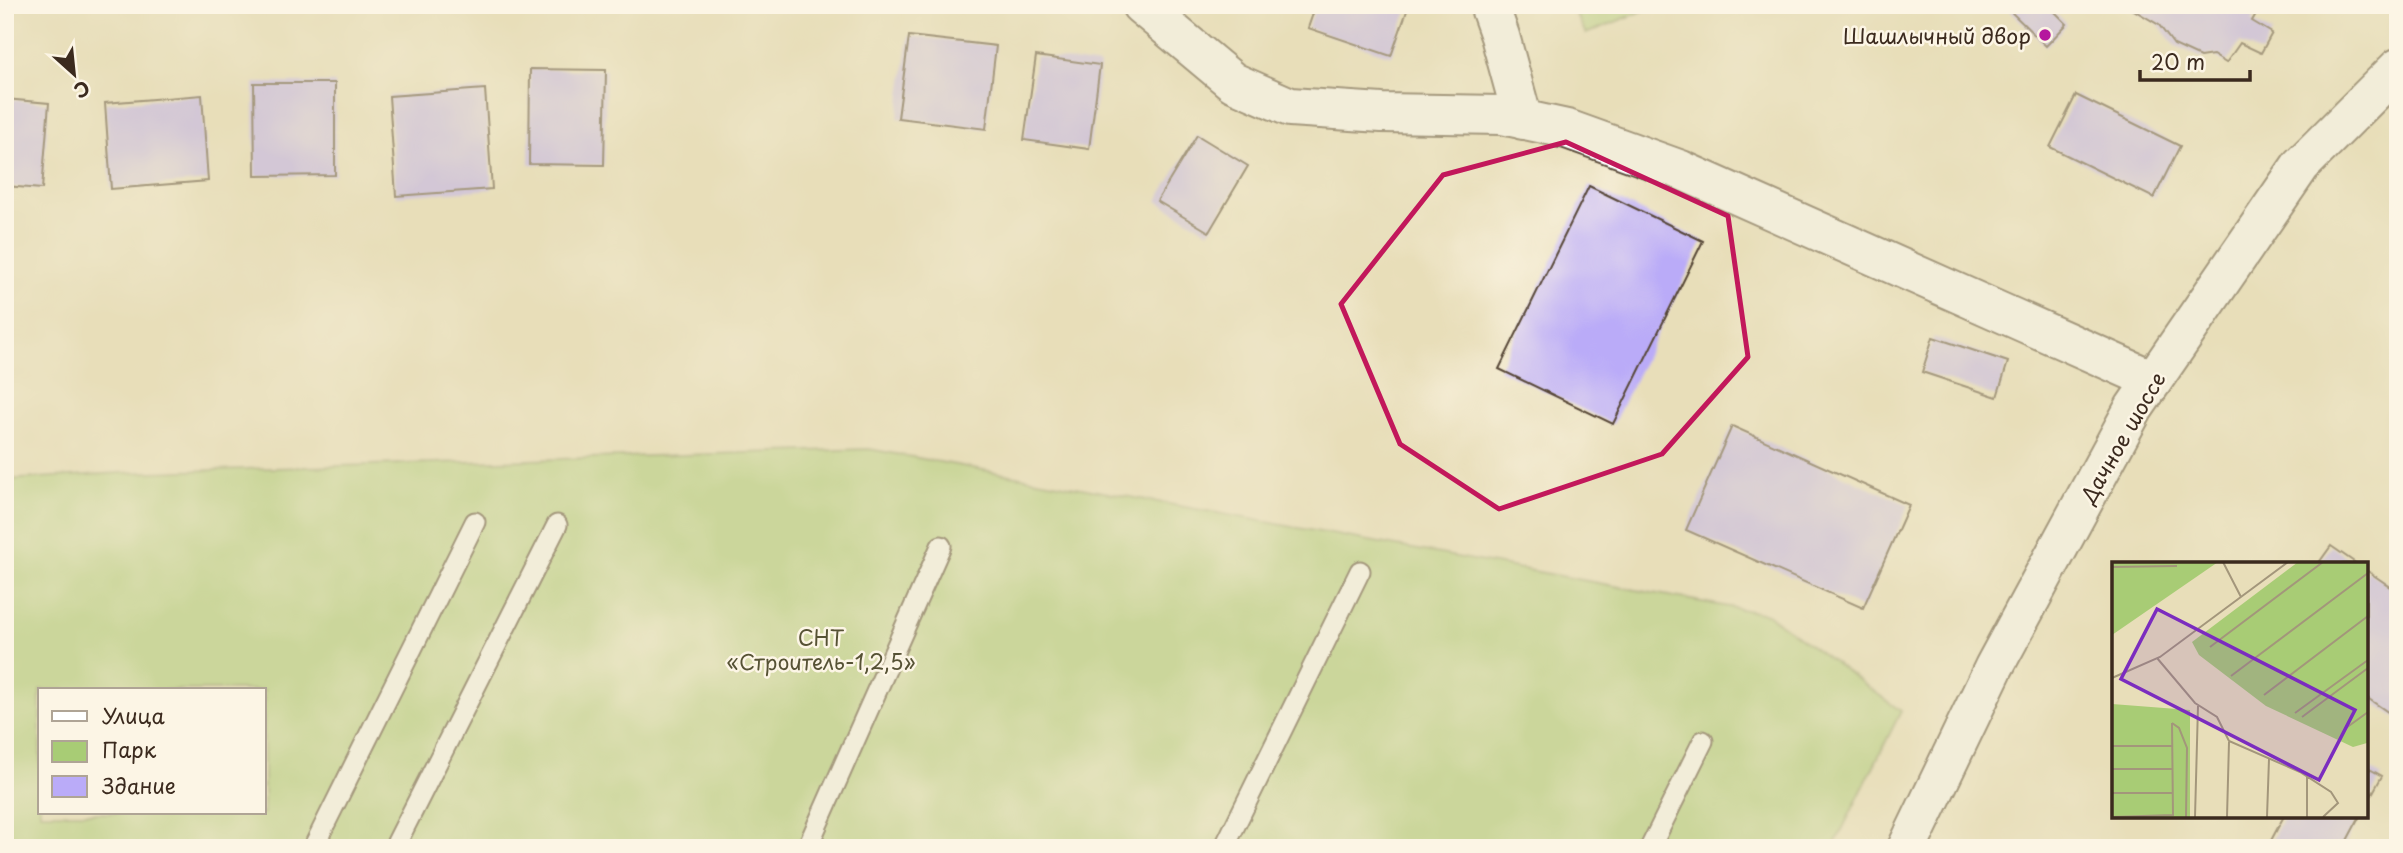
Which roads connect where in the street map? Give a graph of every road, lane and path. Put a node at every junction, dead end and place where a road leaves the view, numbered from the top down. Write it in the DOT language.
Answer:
graph roads {
  1 [pos="1141,5"];
  2 [pos="1489,5"];
  3 [pos="2398,68"];
  4 [pos="1522,120"];
  5 [pos="2153,380"];
  6 [pos="475,522"];
  7 [pos="557,525"];
  8 [pos="942,546"];
  9 [pos="1360,571"];
  10 [pos="1703,741"];
  11 [pos="313,848"];
  12 [pos="394,848"];
  13 [pos="807,848"];
  14 [pos="1224,848"];
  15 [pos="1650,848"];
  16 [pos="1907,848"];
  1 -- 4 [label="street"];
  2 -- 4 [label="street"];
  3 -- 5 [label="street, Дачное шоссе"];
  4 -- 5 [label="street"];
  5 -- 16 [label="street, Дачное шоссе"];
  6 -- 11 [label="lane"];
  7 -- 12 [label="lane"];
  8 -- 13 [label="lane"];
  9 -- 14 [label="lane"];
  10 -- 15 [label="lane"];
}
